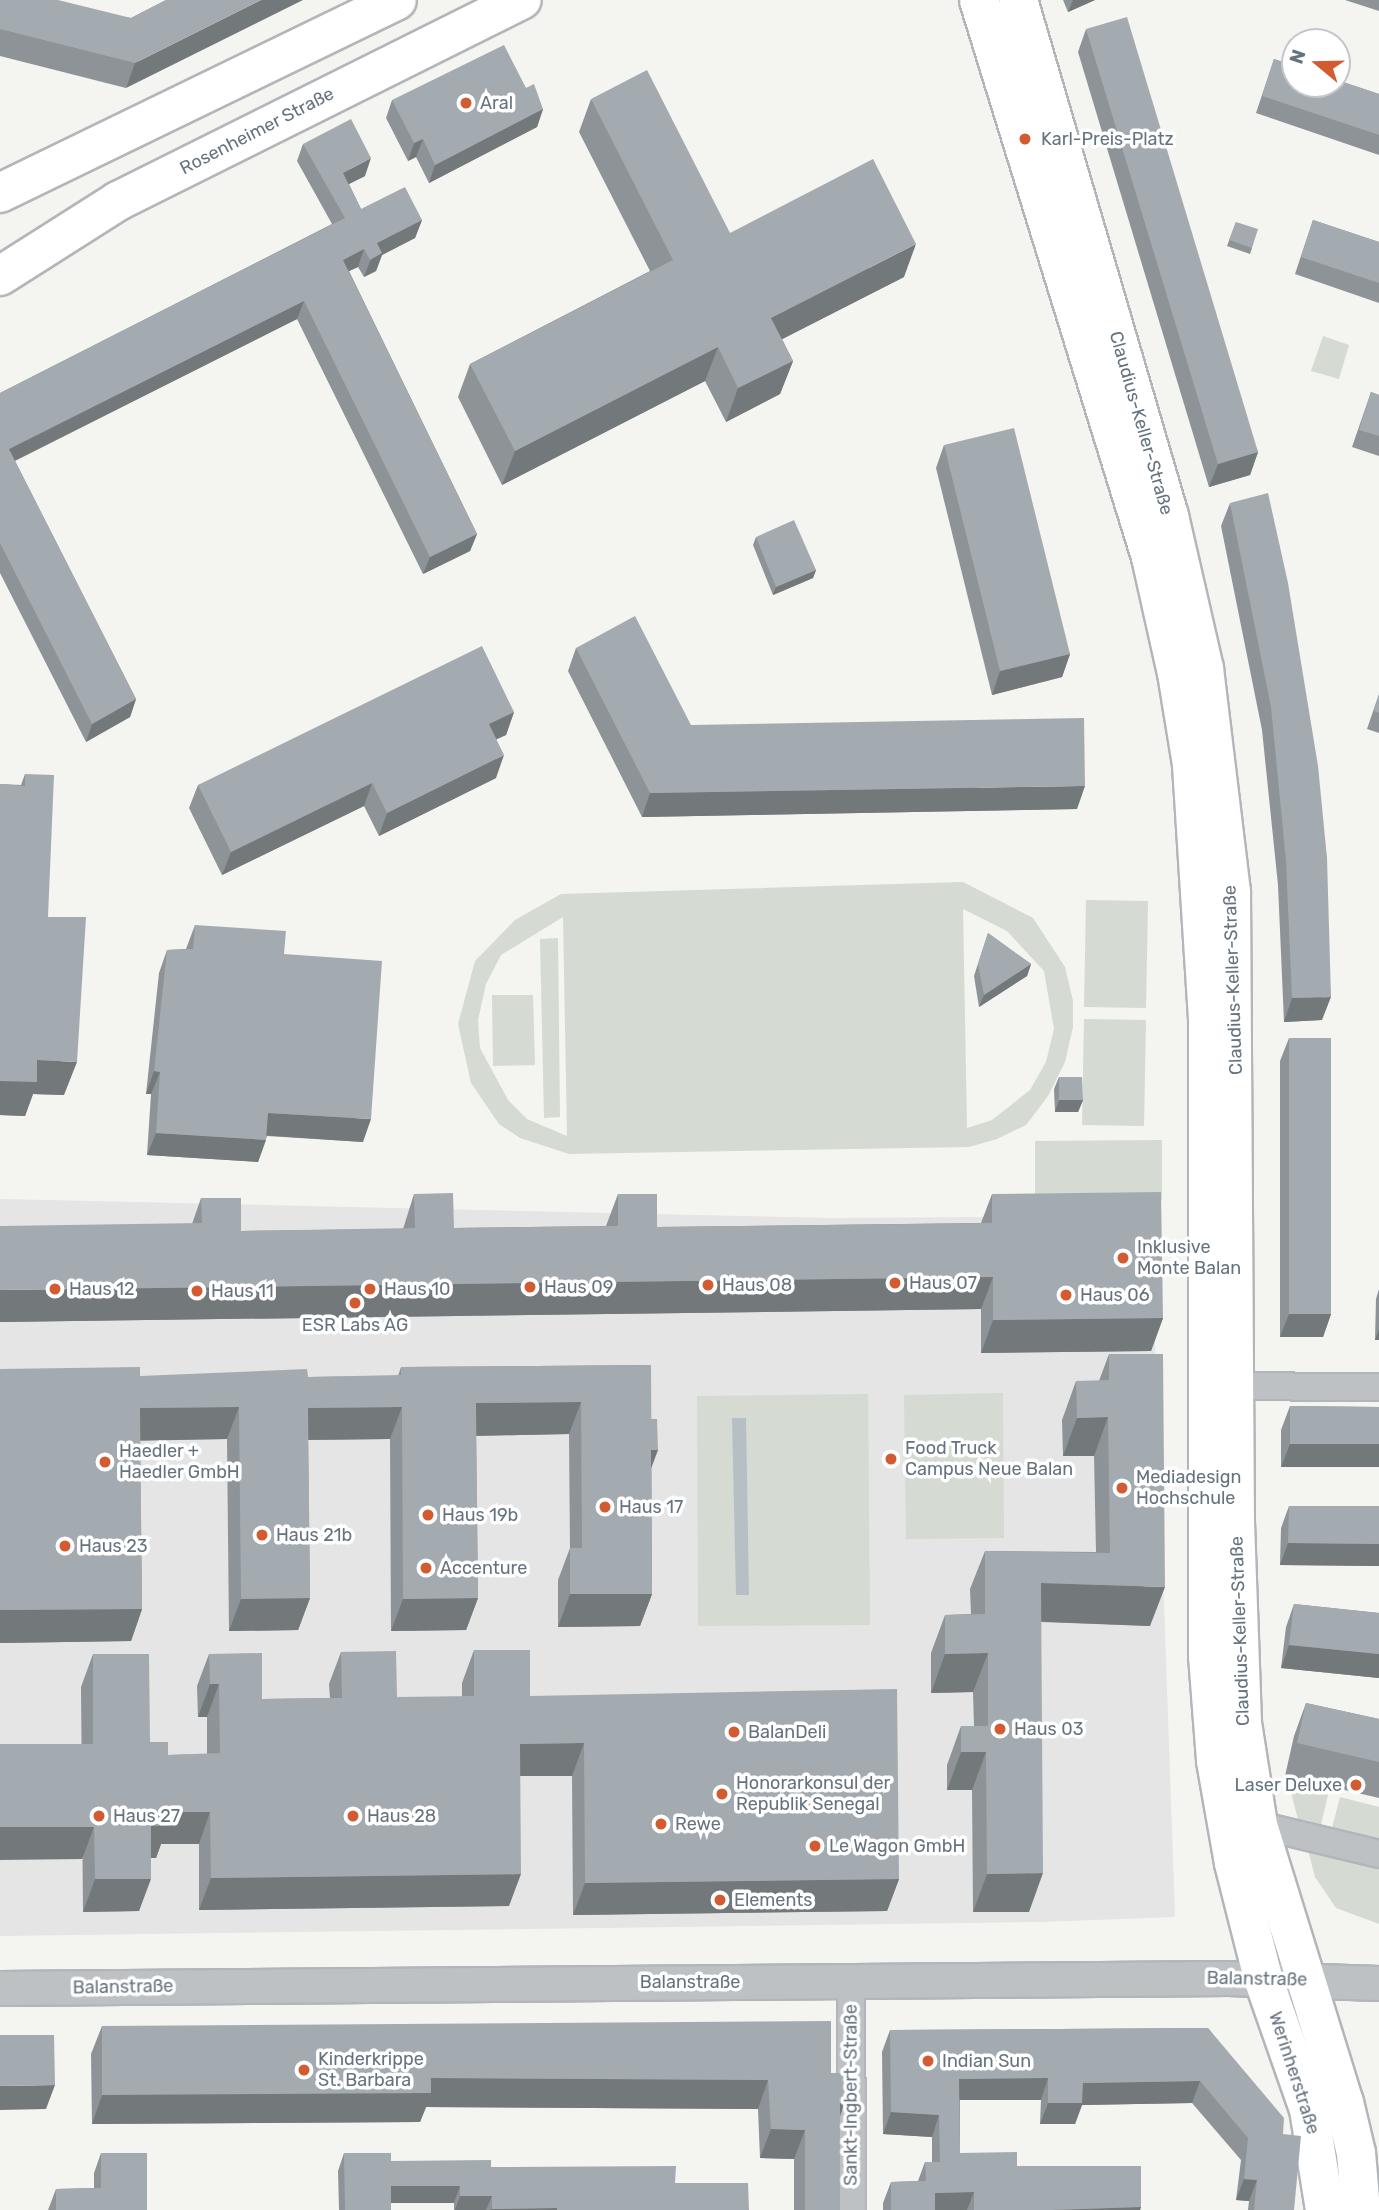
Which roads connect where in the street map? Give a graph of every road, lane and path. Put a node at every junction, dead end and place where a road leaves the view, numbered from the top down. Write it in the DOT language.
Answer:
graph roads {
  1 [pos="397,0"];
  2 [pos="522,0"];
  3 [pos="979,0"];
  4 [pos="1018,0"];
  5 [pos="0,193"];
  6 [pos="0,276"];
  7 [pos="1222,1387"];
  8 [pos="1379,1387"];
  9 [pos="1258,1825"];
  10 [pos="1379,1854"];
  11 [pos="1263,1978"];
  12 [pos="1305,1979"];
  13 [pos="851,1981"];
  14 [pos="1379,1983"];
  15 [pos="0,1988"];
  16 [pos="852,2210"];
  17 [pos="1325,2210"];
  18 [pos="1361,2210"];
  1 -- 5 [label="main road"];
  2 -- 6 [label="main road, Rosenheimer Straße"];
  3 -- 7 [label="main road, Claudius-Keller-Straße"];
  4 -- 7 [label="main road, Claudius-Keller-Straße"];
  7 -- 8 [label="street"];
  7 -- 9 [label="main road, Claudius-Keller-Straße"];
  7 -- 11 [label="main road, Claudius-Keller-Straße"];
  9 -- 10 [label="street"];
  9 -- 12 [label="main road, Claudius-Keller-Straße"];
  11 -- 12 [label="street, Balanstraße"];
  11 -- 13 [label="street, Balanstraße"];
  11 -- 17 [label="main road, Werinherstraße"];
  12 -- 14 [label="street, Balanstraße"];
  12 -- 18 [label="main road, Werinherstraße"];
  13 -- 15 [label="street, Balanstraße"];
  13 -- 16 [label="street, Sankt-Ingbert-Straße"];
}
